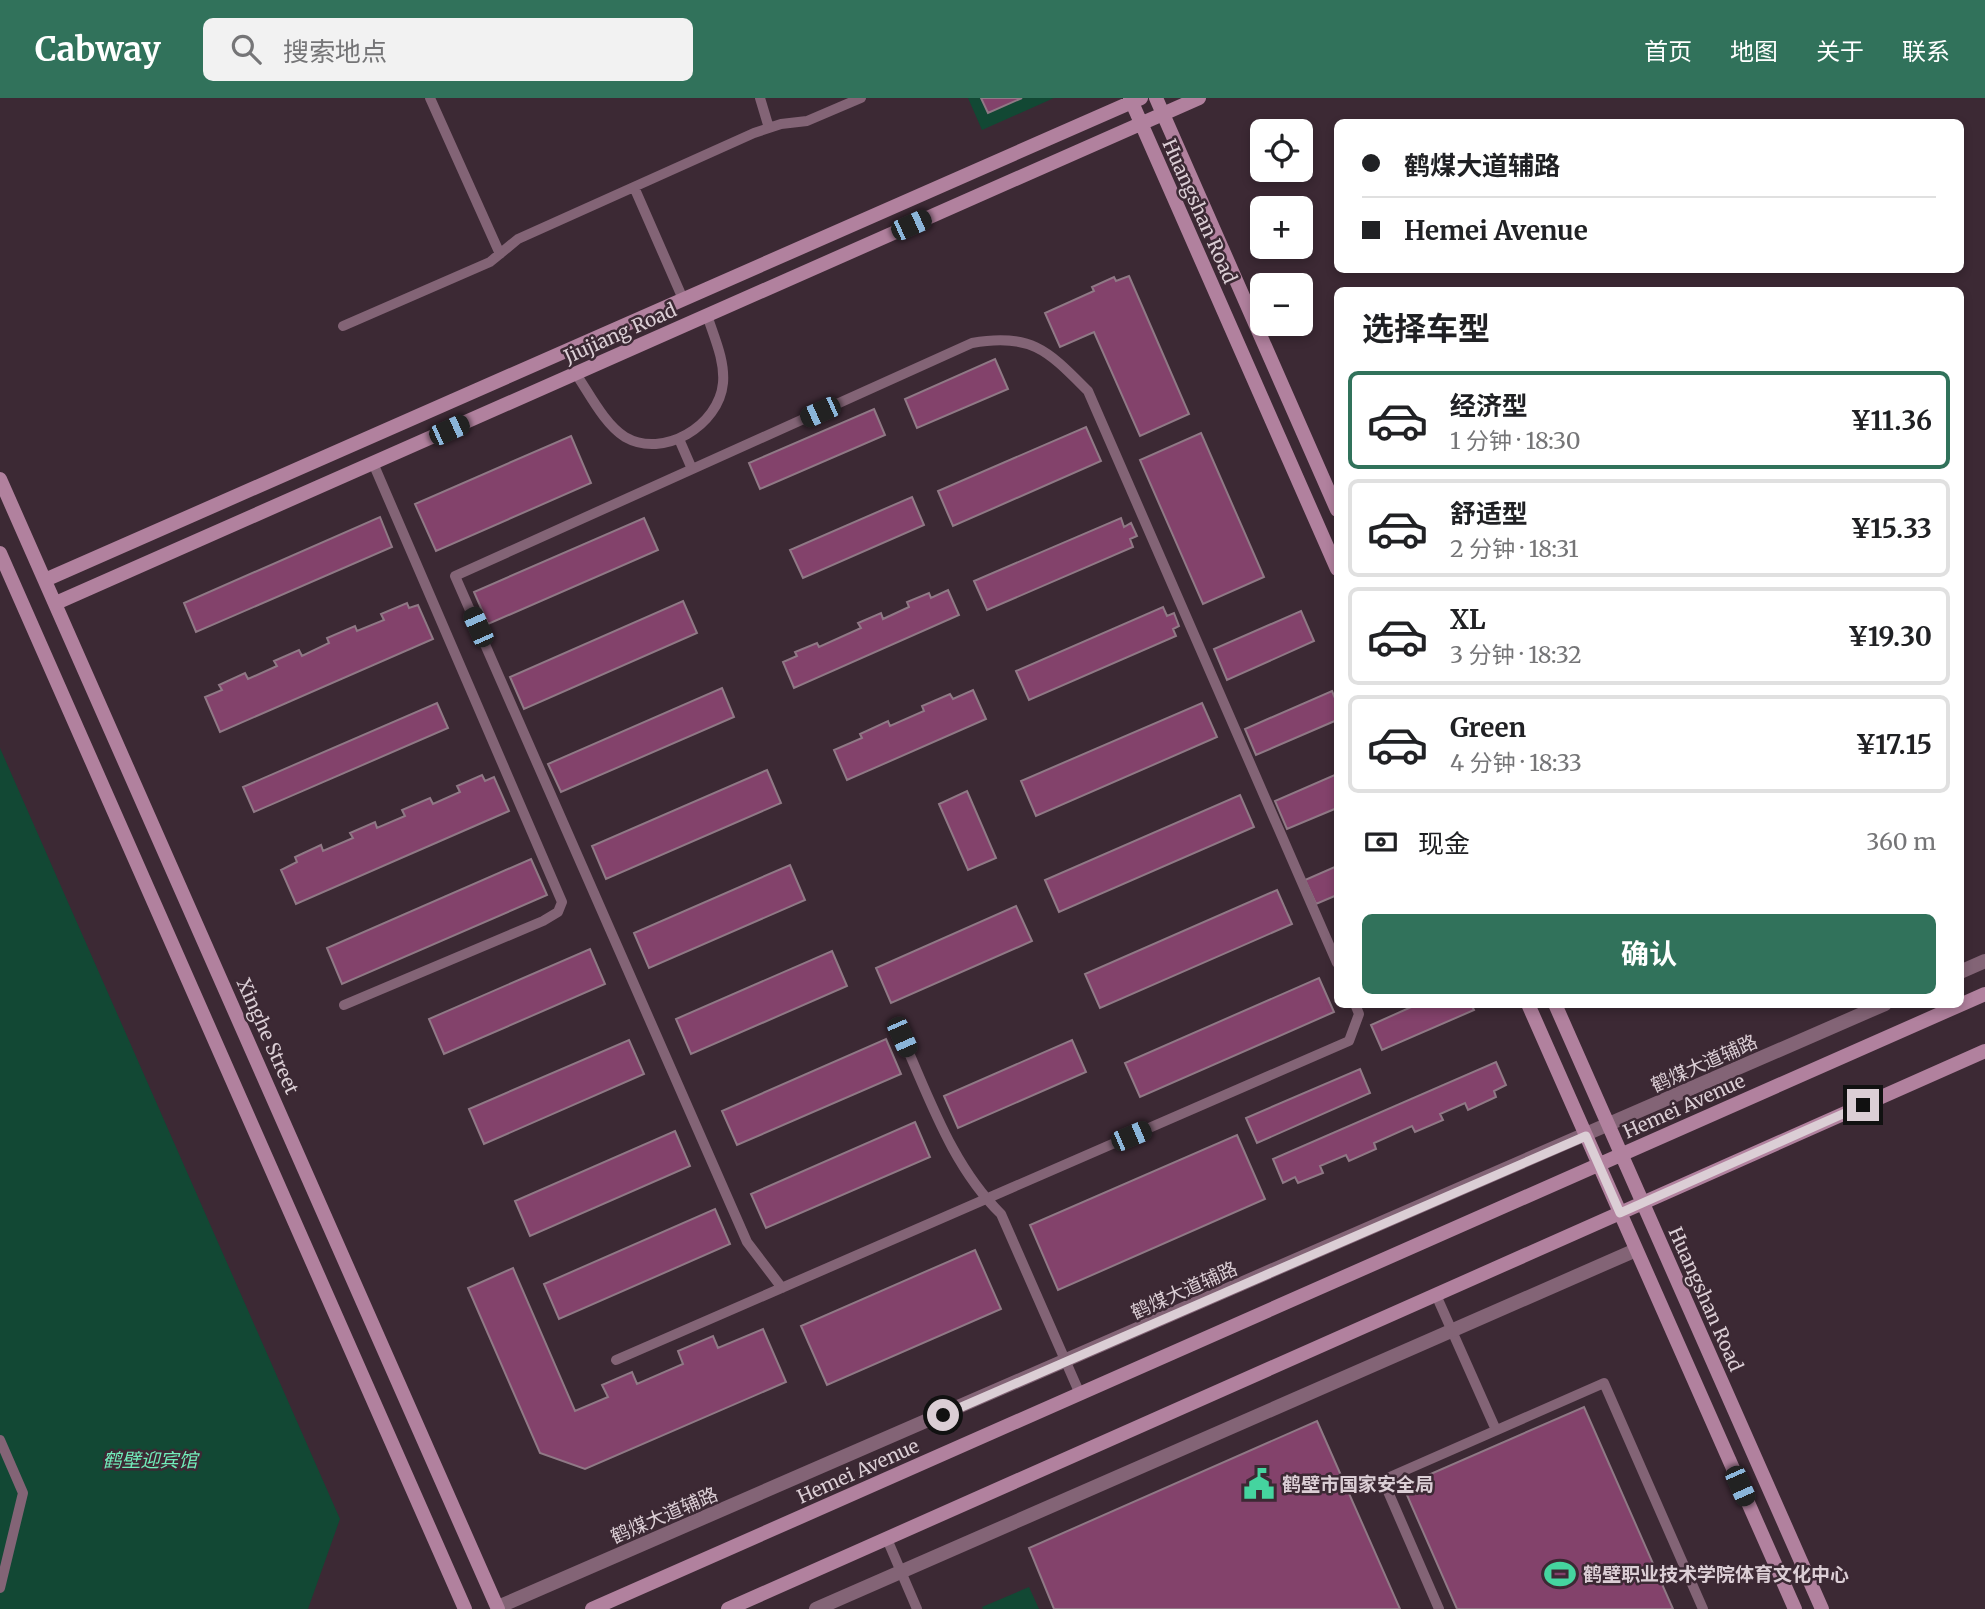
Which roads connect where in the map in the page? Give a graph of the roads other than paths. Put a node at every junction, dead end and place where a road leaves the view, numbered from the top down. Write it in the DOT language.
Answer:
graph roads {
  1 [pos="430,98"];
  2 [pos="760,98"];
  3 [pos="861,98"];
  4 [pos="1156,98"];
  5 [pos="1199,98"];
  6 [pos="1134,99"];
  7 [pos="1163,114"];
  8 [pos="1141,124"];
  9 [pos="769,128"];
  10 [pos="634,187"];
  11 [pos="500,254"];
  12 [pos="683,299"];
  13 [pos="707,316"];
  14 [pos="343,326"];
  15 [pos="576,373"];
  16 [pos="679,439"];
  17 [pos="373,463"];
  18 [pos="692,469"];
  19 [pos="0,479"];
  20 [pos="1334,503"];
  21 [pos="0,553"];
  22 [pos="1334,562"];
  23 [pos="45,580"];
  24 [pos="56,603"];
  25 [pos="1334,956"];
  26 [pos="1985,961"];
  27 [pos="1964,970"];
  28 [pos="1985,994"];
  29 [pos="1964,1003"];
  30 [pos="344,1005"];
  31 [pos="1357,1008"];
  32 [pos="1530,1008"];
  33 [pos="1557,1008"];
  34 [pos="1876,1008"];
  35 [pos="1953,1008"];
  36 [pos="902,1037"];
  37 [pos="1985,1051"];
  38 [pos="1608,1126"];
  39 [pos="1586,1136"];
  40 [pos="1621,1155"];
  41 [pos="1599,1165"];
  42 [pos="986,1199"];
  43 [pos="1642,1203"];
  44 [pos="1620,1213"];
  45 [pos="1636,1250"];
  46 [pos="782,1288"];
  47 [pos="1436,1294"];
  48 [pos="1452,1330"];
  49 [pos="616,1360"];
  50 [pos="1066,1362"];
  51 [pos="1080,1394"];
  52 [pos="1496,1430"];
  53 [pos="0,1440"];
  54 [pos="887,1539"];
  55 [pos="11,1544"];
  56 [pos="0,1548"];
  57 [pos="901,1571"];
  58 [pos="0,1588"];
  59 [pos="498,1608"];
  60 [pos="465,1609"];
  61 [pos="592,1609"];
  62 [pos="728,1609"];
  63 [pos="816,1609"];
  64 [pos="917,1609"];
  65 [pos="1439,1609"];
  66 [pos="1703,1609"];
  67 [pos="1796,1609"];
  68 [pos="1822,1609"];
  1 -- 11 [label="lane"];
  2 -- 9 [label="lane"];
  3 -- 9 [label="lane"];
  4 -- 7 [label="main road, Huangshan Road"];
  5 -- 7 [label="main road, Jiujiang Road"];
  6 -- 8 [label="main road, Huangshan Road"];
  6 -- 12 [label="main road, Jiujiang Road"];
  7 -- 8 [label="main road, Jiujiang Road"];
  7 -- 20 [label="main road, Huangshan Road"];
  8 -- 13 [label="main road, Jiujiang Road"];
  8 -- 22 [label="main road, Huangshan Road"];
  9 -- 10 [label="lane"];
  10 -- 11 [label="lane"];
  10 -- 12 [label="lane"];
  11 -- 14 [label="lane"];
  12 -- 23 [label="main road, Jiujiang Road"];
  13 -- 15 [label="main road, Jiujiang Road"];
  13 -- 16 [label="lane"];
  15 -- 16 [label="lane"];
  15 -- 17 [label="main road, Jiujiang Road"];
  16 -- 18 [label="lane"];
  17 -- 24 [label="main road, Jiujiang Road"];
  17 -- 30 [label="lane"];
  18 -- 25 [label="lane"];
  18 -- 46 [label="lane"];
  19 -- 23 [label="main road, Xinghe Street"];
  21 -- 60 [label="main road"];
  23 -- 24 [label="main road, Xinghe Street"];
  24 -- 59 [label="main road, Xinghe Street"];
  26 -- 27 [label="street"];
  28 -- 29 [label="main road, Hemei Avenue"];
  31 -- 42 [label="lane"];
  32 -- 39 [label="main road"];
  33 -- 38 [label="main road, Huangshan Road"];
  34 -- 38 [label="street, 鹤煤大道辅路"];
  35 -- 40 [label="main road, Hemei Avenue"];
  36 -- 42 [label="lane"];
  37 -- 43 [label="main road"];
  38 -- 39 [label="street, 鹤煤大道辅路"];
  38 -- 40 [label="main road, Huangshan Road"];
  39 -- 41 [label="main road"];
  39 -- 50 [label="street, 鹤煤大道辅路"];
  40 -- 41 [label="main road, Hemei Avenue"];
  40 -- 43 [label="main road, Huangshan Road"];
  41 -- 44 [label="main road"];
  41 -- 51 [label="main road, Hemei Avenue"];
  42 -- 46 [label="lane"];
  42 -- 50 [label="lane"];
  43 -- 44 [label="main road"];
  43 -- 68 [label="main road, Huangshan Road"];
  44 -- 45 [label="main road"];
  44 -- 47 [label="main road"];
  45 -- 48 [label="street"];
  45 -- 67 [label="main road"];
  46 -- 49 [label="lane"];
  47 -- 48 [label="lane"];
  47 -- 54 [label="main road"];
  48 -- 52 [label="lane"];
  48 -- 57 [label="street"];
  50 -- 51 [label="lane"];
  50 -- 59 [label="street, 鹤煤大道辅路"];
  51 -- 61 [label="main road, Hemei Avenue"];
  52 -- 65 [label="lane"];
  52 -- 66 [label="lane"];
  53 -- 55 [label="lane"];
  54 -- 57 [label="lane"];
  54 -- 62 [label="main road"];
  55 -- 56 [label="lane"];
  55 -- 58 [label="lane"];
  57 -- 63 [label="street"];
  57 -- 64 [label="lane"];
}
